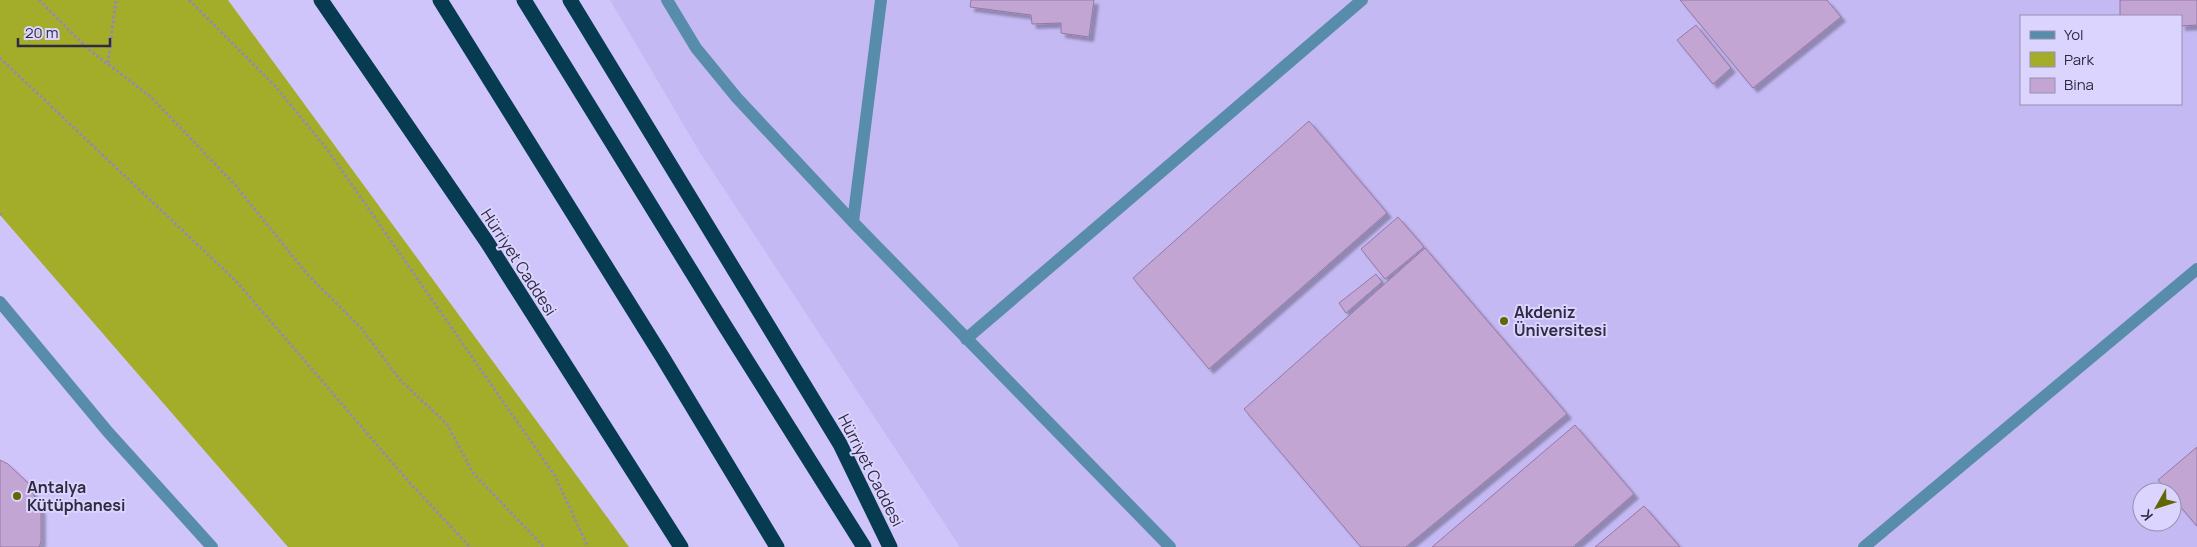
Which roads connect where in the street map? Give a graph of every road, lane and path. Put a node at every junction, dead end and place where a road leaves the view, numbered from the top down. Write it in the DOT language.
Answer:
graph roads {
  1 [pos="39,0"];
  2 [pos="116,0"];
  3 [pos="190,0"];
  4 [pos="321,0"];
  5 [pos="440,0"];
  6 [pos="524,0"];
  7 [pos="570,0"];
  8 [pos="667,0"];
  9 [pos="881,0"];
  10 [pos="1362,0"];
  11 [pos="0,58"];
  12 [pos="108,64"];
  13 [pos="0,213"];
  14 [pos="0,217"];
  15 [pos="853,222"];
  16 [pos="2197,269"];
  17 [pos="0,302"];
  18 [pos="966,339"];
  19 [pos="212,547"];
  20 [pos="470,547"];
  21 [pos="544,547"];
  22 [pos="588,547"];
  23 [pos="681,547"];
  24 [pos="777,547"];
  25 [pos="864,547"];
  26 [pos="890,547"];
  27 [pos="1170,547"];
  28 [pos="1864,547"];
  1 -- 12 [label="path"];
  2 -- 12 [label="path"];
  3 -- 22 [label="path"];
  4 -- 23 [label="highway, Hürriyet Caddesi"];
  5 -- 24 [label="highway"];
  6 -- 25 [label="highway"];
  7 -- 26 [label="highway, Hürriyet Caddesi"];
  8 -- 15 [label="street"];
  9 -- 15 [label="street"];
  10 -- 18 [label="street"];
  11 -- 20 [label="path"];
  12 -- 21 [label="path"];
  13 -- 14 [label="path"];
  15 -- 18 [label="street"];
  16 -- 28 [label="street"];
  17 -- 19 [label="street"];
  18 -- 27 [label="street"];
}
